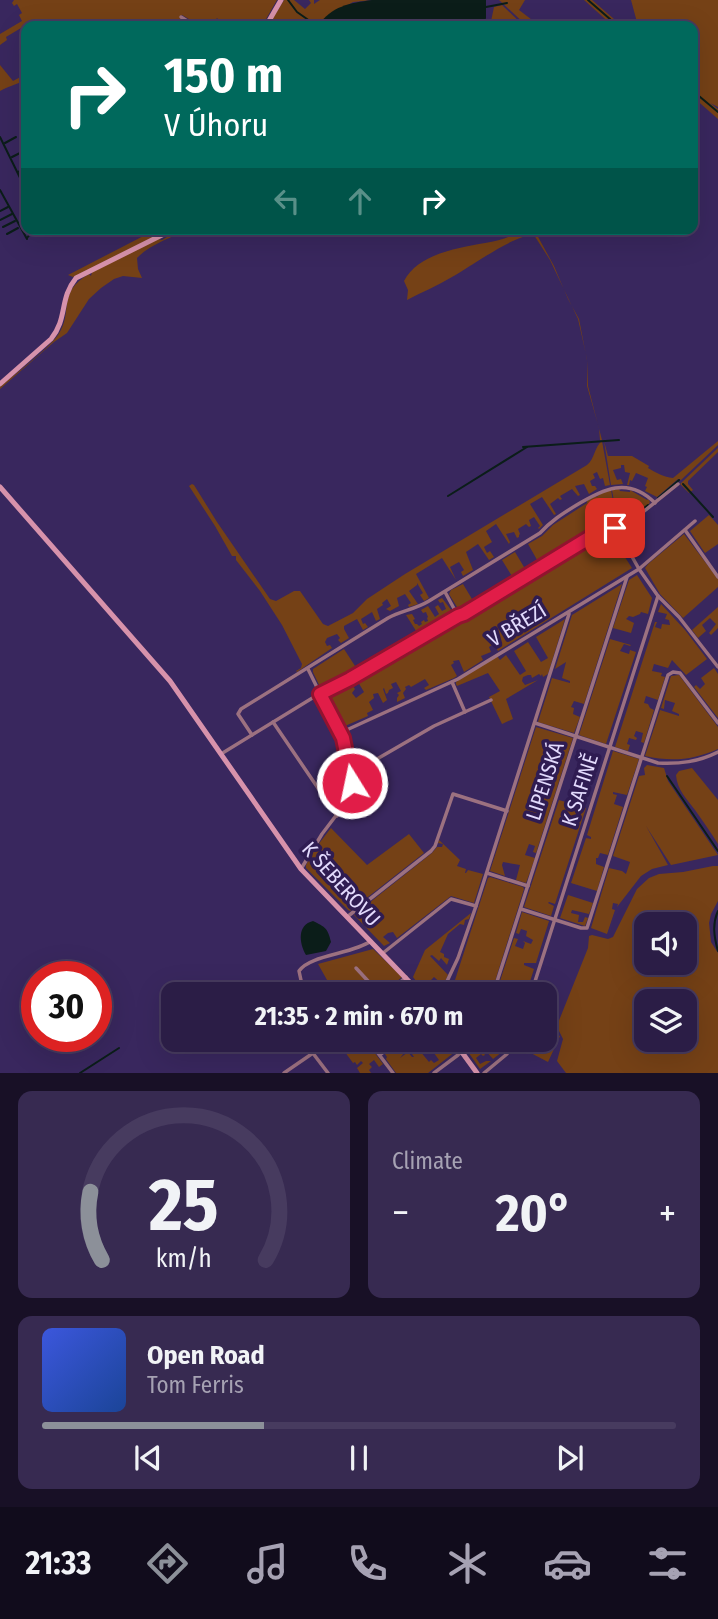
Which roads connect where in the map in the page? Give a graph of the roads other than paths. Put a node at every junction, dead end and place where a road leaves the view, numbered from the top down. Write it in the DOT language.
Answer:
graph roads {
  1 [pos="281,0"];
  2 [pos="181,17"];
  3 [pos="185,21"];
  4 [pos="269,21"];
  5 [pos="160,235"];
  6 [pos="0,384"];
  7 [pos="678,484"];
  8 [pos="0,486"];
  9 [pos="655,503"];
  10 [pos="695,521"];
  11 [pos="685,530"];
  12 [pos="618,532"];
  13 [pos="639,569"];
  14 [pos="627,577"];
  15 [pos="718,577"];
  16 [pos="445,592"];
  17 [pos="658,596"];
  18 [pos="570,612"];
  19 [pos="458,616"];
  20 [pos="718,667"];
  21 [pos="307,668"];
  22 [pos="452,682"];
  23 [pos="320,694"];
  24 [pos="491,700"];
  25 [pos="465,712"];
  26 [pos="273,722"];
  27 [pos="535,723"];
  28 [pos="718,723"];
  29 [pos="340,733"];
  30 [pos="252,735"];
  31 [pos="576,737"];
  32 [pos="610,748"];
  33 [pos="718,752"];
  34 [pos="221,754"];
  35 [pos="642,758"];
  36 [pos="350,771"];
  37 [pos="507,811"];
  38 [pos="337,816"];
  39 [pos="301,869"];
  40 [pos="487,873"];
  41 [pos="528,886"];
  42 [pos="476,906"];
  43 [pos="521,909"];
  44 [pos="347,917"];
  45 [pos="555,919"];
  46 [pos="372,941"];
  47 [pos="383,953"];
  48 [pos="356,968"];
  49 [pos="406,977"];
  50 [pos="301,982"];
  51 [pos="369,982"];
  52 [pos="400,982"];
  53 [pos="410,982"];
  54 [pos="447,982"];
  55 [pos="497,982"];
  56 [pos="535,982"];
  57 [pos="312,1052"];
  58 [pos="378,1052"];
  59 [pos="384,1052"];
  60 [pos="460,1052"];
  61 [pos="462,1052"];
  62 [pos="509,1052"];
  63 [pos="380,1055"];
  64 [pos="284,1073"];
  65 [pos="328,1073"];
  66 [pos="393,1073"];
  67 [pos="434,1073"];
  68 [pos="477,1073"];
  69 [pos="484,1073"];
  1 -- 4 [label="street"];
  2 -- 3 [label="street"];
  5 -- 6 [label="street"];
  7 -- 9 [label="street"];
  8 -- 34 [label="street, K ŠEBEROVU"];
  9 -- 12 [label="street"];
  9 -- 16 [label="street"];
  10 -- 11 [label="street, V BŘEZÍ"];
  11 -- 13 [label="street, V BŘEZÍ"];
  11 -- 15 [label="street"];
  12 -- 13 [label="street"];
  12 -- 19 [label="street"];
  13 -- 14 [label="street, V BŘEZÍ"];
  13 -- 17 [label="street"];
  14 -- 18 [label="street, V BŘEZÍ"];
  14 -- 31 [label="street, LIPENSKÁ"];
  16 -- 19 [label="street"];
  16 -- 21 [label="street"];
  17 -- 20 [label="street"];
  17 -- 32 [label="street, K SAFINĚ"];
  18 -- 22 [label="street, V BŘEZÍ"];
  18 -- 27 [label="street"];
  19 -- 23 [label="street"];
  21 -- 23 [label="street"];
  21 -- 30 [label="street"];
  22 -- 25 [label="street"];
  22 -- 29 [label="street, V BŘEZÍ"];
  23 -- 26 [label="street"];
  23 -- 29 [label="street"];
  24 -- 25 [label="street"];
  25 -- 36 [label="street"];
  26 -- 30 [label="street"];
  26 -- 38 [label="street"];
  27 -- 31 [label="street"];
  27 -- 37 [label="street"];
  28 -- 35 [label="street"];
  29 -- 36 [label="street"];
  30 -- 34 [label="street"];
  31 -- 32 [label="street"];
  31 -- 41 [label="street, LIPENSKÁ"];
  32 -- 35 [label="street"];
  32 -- 45 [label="street, K SAFINĚ"];
  33 -- 35 [label="street"];
  34 -- 39 [label="street, K ŠEBEROVU"];
  35 -- 45 [label="street"];
  36 -- 38 [label="street"];
  37 -- 40 [label="street"];
  37 -- 44 [label="street"];
  38 -- 39 [label="street"];
  39 -- 44 [label="street, K ŠEBEROVU"];
  40 -- 41 [label="street"];
  40 -- 42 [label="street"];
  41 -- 43 [label="street, LIPENSKÁ"];
  42 -- 47 [label="street"];
  42 -- 54 [label="street"];
  43 -- 45 [label="street"];
  43 -- 55 [label="street, LIPENSKÁ"];
  44 -- 46 [label="street, K ŠEBEROVU"];
  45 -- 56 [label="street, K SAFINĚ"];
  46 -- 47 [label="street, K ŠEBEROVU"];
  46 -- 50 [label="street"];
  47 -- 49 [label="street, K ŠEBEROVU"];
  48 -- 51 [label="street"];
  49 -- 52 [label="street"];
  49 -- 53 [label="street, K ŠEBEROVU"];
  57 -- 64 [label="street"];
  57 -- 65 [label="street"];
  58 -- 63 [label="street"];
  59 -- 63 [label="street"];
  60 -- 67 [label="street"];
  61 -- 68 [label="street"];
  62 -- 69 [label="street"];
  63 -- 66 [label="street"];
}
